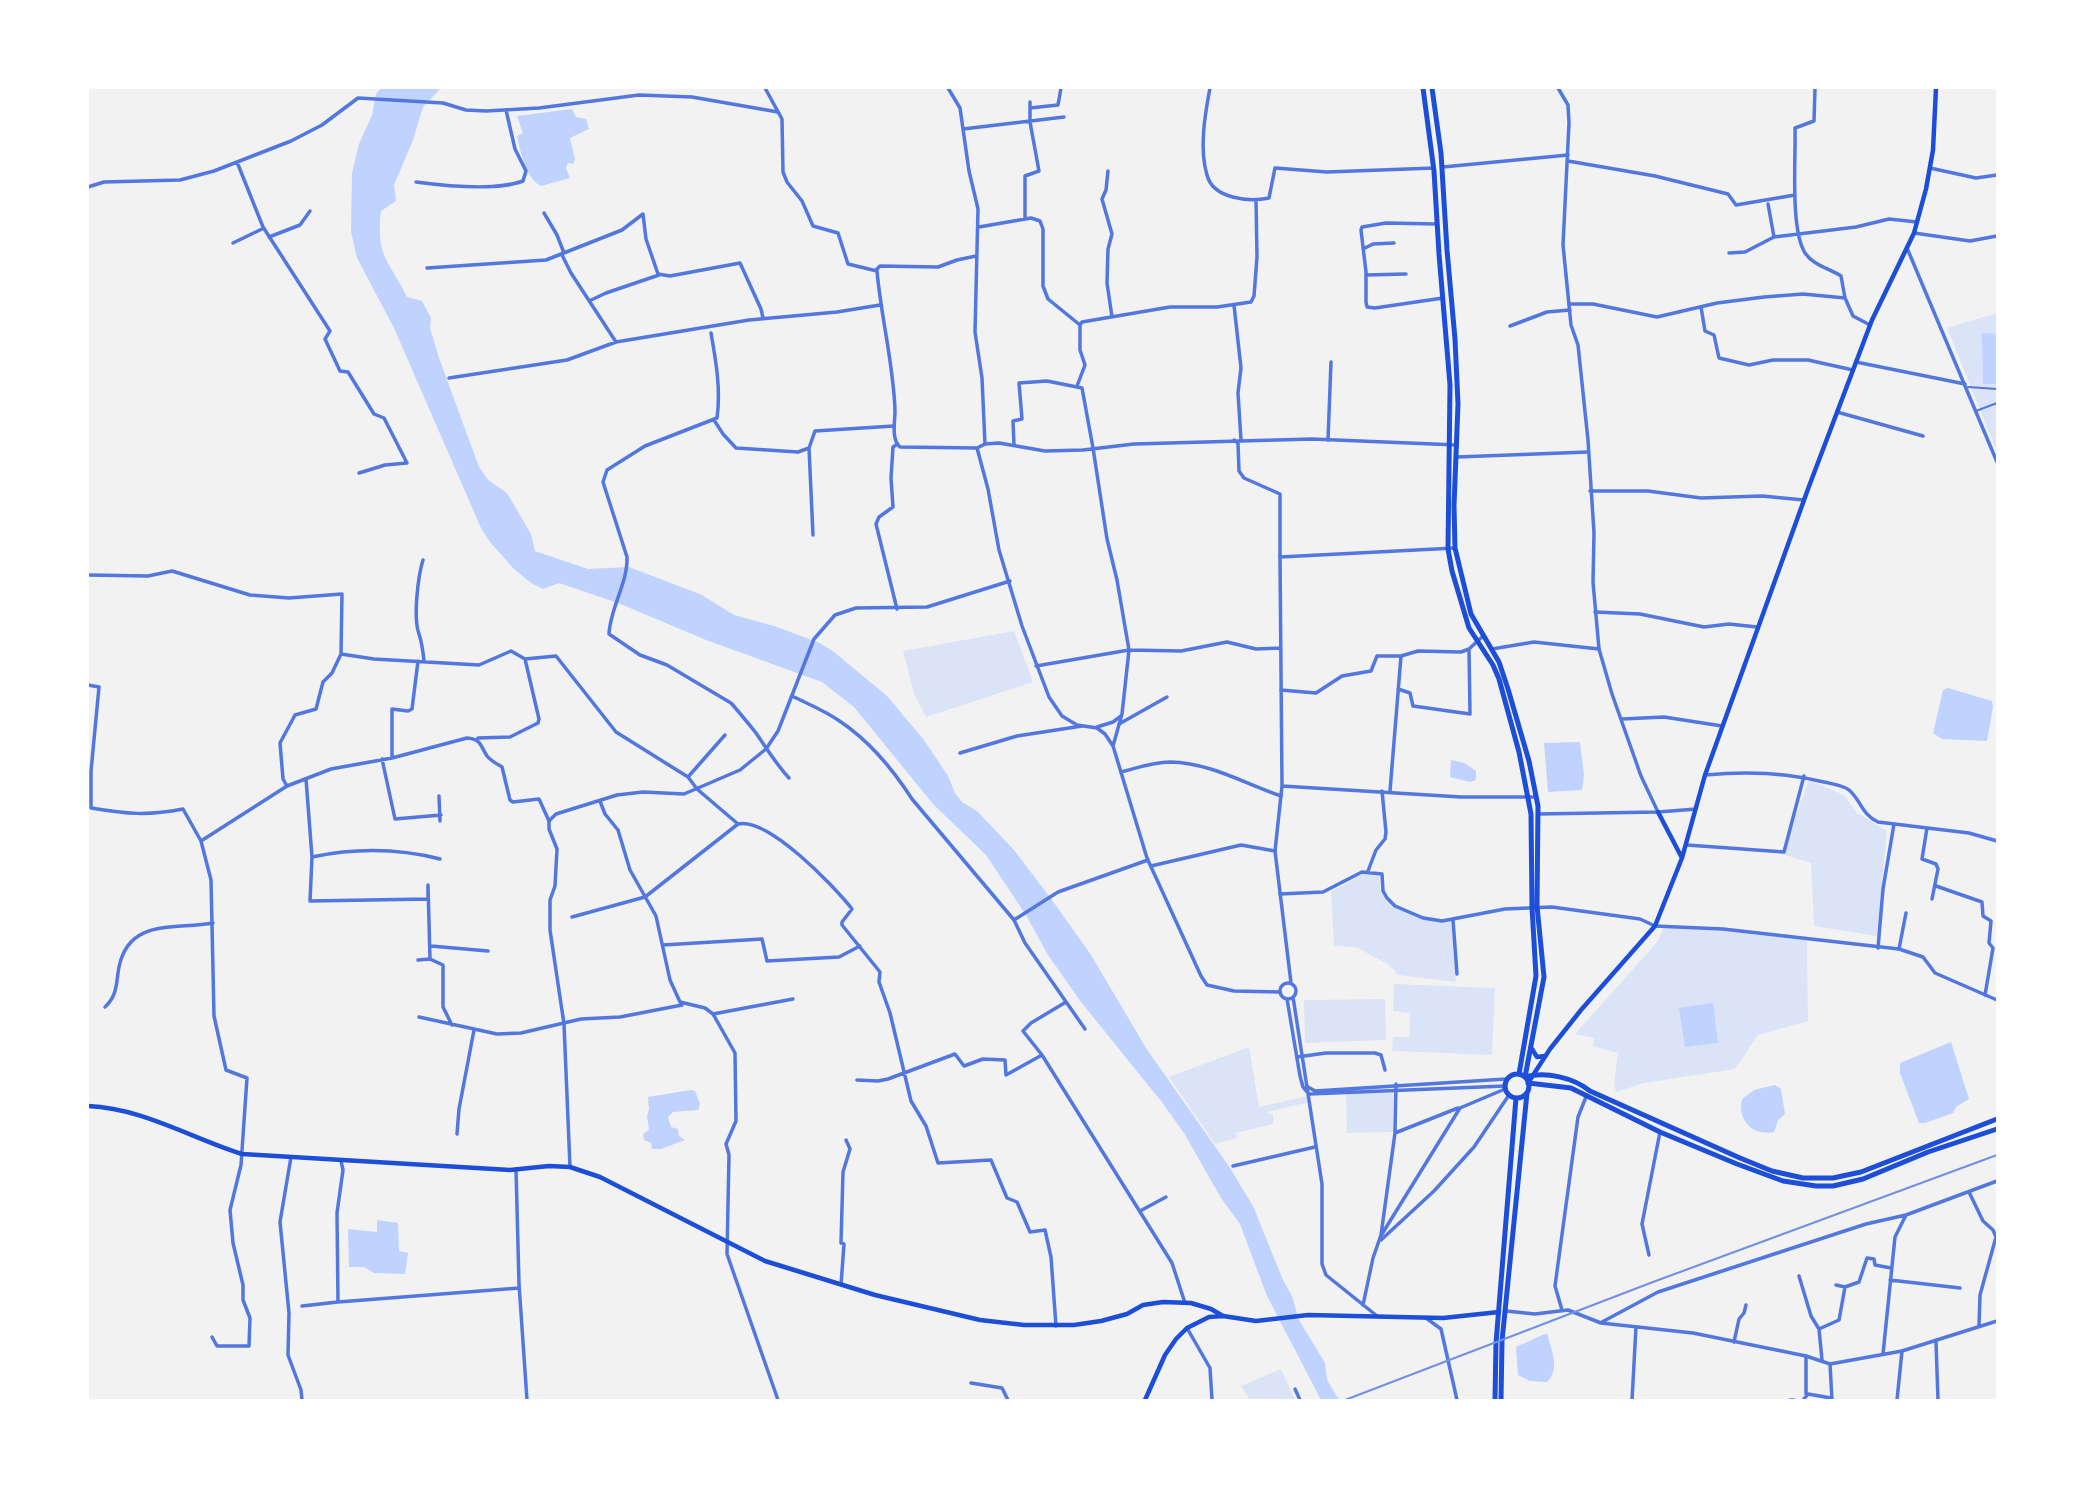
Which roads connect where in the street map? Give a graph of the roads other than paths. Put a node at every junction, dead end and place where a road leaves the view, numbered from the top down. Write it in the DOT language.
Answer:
graph roads {
  1 [pos="765,88"];
  2 [pos="948,88"];
  3 [pos="1061,88"];
  4 [pos="1210,88"];
  5 [pos="1423,88"];
  6 [pos="1432,88"];
  7 [pos="1558,88"];
  8 [pos="1815,88"];
  9 [pos="1936,88"];
  10 [pos="1030,102"];
  11 [pos="1030,108"];
  12 [pos="506,110"];
  13 [pos="778,112"];
  14 [pos="1064,117"];
  15 [pos="1030,122"];
  16 [pos="963,130"];
  17 [pos="1568,158"];
  18 [pos="237,162"];
  19 [pos="1443,167"];
  20 [pos="1434,168"];
  21 [pos="1930,168"];
  22 [pos="1108,171"];
  23 [pos="1997,175"];
  24 [pos="416,182"];
  25 [pos="88,187"];
  26 [pos="1795,195"];
  27 [pos="1256,200"];
  28 [pos="1768,204"];
  29 [pos="310,211"];
  30 [pos="544,213"];
  31 [pos="1025,219"];
  32 [pos="1917,222"];
  33 [pos="1437,224"];
  34 [pos="979,227"];
  35 [pos="264,228"];
  36 [pos="1799,233"];
  37 [pos="1914,233"];
  38 [pos="1997,236"];
  39 [pos="269,237"];
  40 [pos="1774,237"];
  41 [pos="233,243"];
  42 [pos="1394,243"];
  43 [pos="1907,248"];
  44 [pos="1363,249"];
  45 [pos="1729,253"];
  46 [pos="563,254"];
  47 [pos="976,256"];
  48 [pos="427,268"];
  49 [pos="876,270"];
  50 [pos="661,274"];
  51 [pos="1406,274"];
  52 [pos="1365,275"];
  53 [pos="1443,298"];
  54 [pos="1845,298"];
  55 [pos="589,301"];
  56 [pos="880,304"];
  57 [pos="1234,304"];
  58 [pos="1569,304"];
  59 [pos="1701,306"];
  60 [pos="1570,310"];
  61 [pos="1112,317"];
  62 [pos="763,318"];
  63 [pos="1080,325"];
  64 [pos="1870,325"];
  65 [pos="1510,326"];
  66 [pos="711,334"];
  67 [pos="616,342"];
  68 [pos="1331,362"];
  69 [pos="1856,362"];
  70 [pos="1853,370"];
  71 [pos="449,378"];
  72 [pos="1077,386"];
  73 [pos="1966,386"];
  74 [pos="1997,389"];
  75 [pos="1997,403"];
  76 [pos="1976,411"];
  77 [pos="1837,412"];
  78 [pos="714,419"];
  79 [pos="894,426"];
  80 [pos="1923,436"];
  81 [pos="1234,440"];
  82 [pos="1241,440"];
  83 [pos="1328,440"];
  84 [pos="985,444"];
  85 [pos="1014,444"];
  86 [pos="896,445"];
  87 [pos="1449,445"];
  88 [pos="1457,445"];
  89 [pos="808,448"];
  90 [pos="977,448"];
  91 [pos="1093,449"];
  92 [pos="1588,452"];
  93 [pos="1457,457"];
  94 [pos="1997,462"];
  95 [pos="359,473"];
  96 [pos="1590,491"];
  97 [pos="1804,500"];
  98 [pos="813,536"];
  99 [pos="1452,549"];
  100 [pos="1280,557"];
  101 [pos="423,560"];
  102 [pos="88,575"];
  103 [pos="1010,581"];
  104 [pos="897,609"];
  105 [pos="1595,612"];
  106 [pos="1757,626"];
  107 [pos="1479,639"];
  108 [pos="1281,648"];
  109 [pos="1469,649"];
  110 [pos="1492,649"];
  111 [pos="1599,649"];
  112 [pos="1129,650"];
  113 [pos="341,654"];
  114 [pos="1401,656"];
  115 [pos="525,659"];
  116 [pos="418,661"];
  117 [pos="424,662"];
  118 [pos="1036,666"];
  119 [pos="88,685"];
  120 [pos="1398,689"];
  121 [pos="1281,690"];
  122 [pos="792,696"];
  123 [pos="1167,697"];
  124 [pos="1122,714"];
  125 [pos="1622,719"];
  126 [pos="1119,724"];
  127 [pos="1084,726"];
  128 [pos="1722,726"];
  129 [pos="1092,728"];
  130 [pos="725,735"];
  131 [pos="476,738"];
  132 [pos="1113,746"];
  133 [pos="766,749"];
  134 [pos="960,753"];
  135 [pos="392,758"];
  136 [pos="382,759"];
  137 [pos="1121,772"];
  138 [pos="1705,775"];
  139 [pos="1804,776"];
  140 [pos="688,777"];
  141 [pos="789,778"];
  142 [pos="306,779"];
  143 [pos="288,786"];
  144 [pos="1282,786"];
  145 [pos="697,789"];
  146 [pos="1382,791"];
  147 [pos="1390,791"];
  148 [pos="439,796"];
  149 [pos="1281,796"];
  150 [pos="1536,797"];
  151 [pos="1529,799"];
  152 [pos="600,801"];
  153 [pos="1696,809"];
  154 [pos="1658,812"];
  155 [pos="1538,814"];
  156 [pos="549,821"];
  157 [pos="738,824"];
  158 [pos="1894,824"];
  159 [pos="1927,828"];
  160 [pos="201,841"];
  161 [pos="1997,841"];
  162 [pos="1687,845"];
  163 [pos="1275,851"];
  164 [pos="312,857"];
  165 [pos="440,859"];
  166 [pos="1682,859"];
  167 [pos="1148,860"];
  168 [pos="1151,866"];
  169 [pos="1368,871"];
  170 [pos="1936,886"];
  171 [pos="1280,894"];
  172 [pos="645,897"];
  173 [pos="1932,899"];
  174 [pos="1535,906"];
  175 [pos="1906,913"];
  176 [pos="572,917"];
  177 [pos="1014,920"];
  178 [pos="1453,920"];
  179 [pos="212,923"];
  180 [pos="1655,926"];
  181 [pos="663,945"];
  182 [pos="430,946"];
  183 [pos="860,946"];
  184 [pos="1878,948"];
  185 [pos="1899,949"];
  186 [pos="488,951"];
  187 [pos="430,959"];
  188 [pos="418,960"];
  189 [pos="1457,974"];
  190 [pos="1291,983"];
  191 [pos="1280,992"];
  192 [pos="1985,995"];
  193 [pos="1293,997"];
  194 [pos="793,999"];
  195 [pos="1287,999"];
  196 [pos="1997,1000"];
  197 [pos="1066,1002"];
  198 [pos="684,1005"];
  199 [pos="105,1006"];
  200 [pos="713,1014"];
  201 [pos="419,1017"];
  202 [pos="564,1024"];
  203 [pos="452,1025"];
  204 [pos="1085,1029"];
  205 [pos="474,1030"];
  206 [pos="1532,1049"];
  207 [pos="1042,1055"];
  208 [pos="1299,1056"];
  209 [pos="1545,1056"];
  210 [pos="1385,1070"];
  211 [pos="904,1072"];
  212 [pos="1533,1075"];
  213 [pos="1524,1078"];
  214 [pos="857,1080"];
  215 [pos="1396,1086"];
  216 [pos="1308,1087"];
  217 [pos="1506,1087"];
  218 [pos="1527,1093"];
  219 [pos="1309,1094"];
  220 [pos="1586,1097"];
  221 [pos="1604,1097"];
  222 [pos="1516,1098"];
  223 [pos="1600,1104"];
  224 [pos="88,1107"];
  225 [pos="1460,1108"];
  226 [pos="1642,1115"];
  227 [pos="1997,1119"];
  228 [pos="1638,1122"];
  229 [pos="1997,1129"];
  230 [pos="1660,1132"];
  231 [pos="1395,1133"];
  232 [pos="457,1134"];
  233 [pos="846,1140"];
  234 [pos="1315,1147"];
  235 [pos="243,1154"];
  236 [pos="291,1157"];
  237 [pos="341,1161"];
  238 [pos="1233,1166"];
  239 [pos="570,1167"];
  240 [pos="516,1169"];
  241 [pos="1862,1176"];
  242 [pos="1997,1181"];
  243 [pos="1969,1192"];
  244 [pos="1166,1197"];
  245 [pos="1140,1211"];
  246 [pos="1906,1215"];
  247 [pos="1381,1235"];
  248 [pos="726,1241"];
  249 [pos="1379,1243"];
  250 [pos="1649,1255"];
  251 [pos="1891,1268"];
  252 [pos="1799,1276"];
  253 [pos="1889,1280"];
  254 [pos="841,1285"];
  255 [pos="1836,1285"];
  256 [pos="1844,1287"];
  257 [pos="1960,1288"];
  258 [pos="519,1289"];
  259 [pos="338,1302"];
  260 [pos="1185,1303"];
  261 [pos="1363,1305"];
  262 [pos="1746,1305"];
  263 [pos="302,1306"];
  264 [pos="1562,1310"];
  265 [pos="1503,1311"];
  266 [pos="1223,1316"];
  267 [pos="1377,1316"];
  268 [pos="1448,1317"];
  269 [pos="1425,1318"];
  270 [pos="1997,1321"];
  271 [pos="1601,1323"];
  272 [pos="1056,1326"];
  273 [pos="1636,1327"];
  274 [pos="1187,1328"];
  275 [pos="1979,1328"];
  276 [pos="1441,1329"];
  277 [pos="1819,1329"];
  278 [pos="212,1337"];
  279 [pos="1734,1342"];
  280 [pos="1936,1342"];
  281 [pos="1902,1351"];
  282 [pos="1883,1354"];
  283 [pos="1806,1356"];
  284 [pos="1822,1360"];
  285 [pos="1830,1364"];
  286 [pos="971,1383"];
  287 [pos="1295,1389"];
  288 [pos="1806,1394"];
  289 [pos="1832,1399"];
  290 [pos="302,1401"];
  291 [pos="527,1401"];
  292 [pos="778,1401"];
  293 [pos="1008,1401"];
  294 [pos="1145,1401"];
  295 [pos="1212,1401"];
  296 [pos="1300,1401"];
  297 [pos="1457,1401"];
  298 [pos="1495,1401"];
  299 [pos="1502,1401"];
  300 [pos="1632,1401"];
  301 [pos="1803,1401"];
  302 [pos="1897,1401"];
  303 [pos="1938,1401"];
  1 -- 13 [label="street"];
  2 -- 16 [label="street"];
  3 -- 11 [label="street"];
  4 -- 27 [label="street"];
  5 -- 20 [label="highway"];
  6 -- 19 [label="highway"];
  7 -- 17 [label="street"];
  8 -- 26 [label="street"];
  9 -- 21 [label="main road"];
  10 -- 11 [label="street"];
  11 -- 15 [label="street"];
  12 -- 13 [label="street"];
  12 -- 18 [label="street"];
  12 -- 24 [label="street"];
  13 -- 49 [label="street"];
  14 -- 15 [label="street"];
  15 -- 16 [label="street"];
  15 -- 31 [label="street"];
  16 -- 34 [label="street"];
  17 -- 19 [label="street"];
  17 -- 26 [label="street"];
  17 -- 58 [label="street"];
  18 -- 25 [label="street"];
  18 -- 35 [label="street"];
  19 -- 88 [label="highway"];
  20 -- 27 [label="street"];
  20 -- 33 [label="highway"];
  21 -- 23 [label="street"];
  21 -- 32 [label="main road"];
  22 -- 61 [label="street"];
  26 -- 36 [label="street"];
  27 -- 57 [label="street"];
  28 -- 40 [label="street"];
  29 -- 39 [label="street"];
  30 -- 46 [label="street"];
  31 -- 34 [label="street"];
  31 -- 63 [label="street"];
  32 -- 36 [label="street"];
  32 -- 37 [label="main road"];
  33 -- 44 [label="street"];
  33 -- 53 [label="highway"];
  34 -- 47 [label="street"];
  35 -- 39 [label="street"];
  35 -- 41 [label="street"];
  36 -- 40 [label="street"];
  36 -- 54 [label="street"];
  37 -- 38 [label="street"];
  37 -- 43 [label="main road"];
  39 -- 95 [label="street"];
  40 -- 45 [label="street"];
  42 -- 44 [label="street"];
  43 -- 64 [label="main road"];
  43 -- 73 [label="street"];
  44 -- 52 [label="street"];
  46 -- 48 [label="street"];
  46 -- 50 [label="street"];
  46 -- 55 [label="street"];
  47 -- 49 [label="street"];
  47 -- 84 [label="street"];
  49 -- 56 [label="street"];
  50 -- 55 [label="street"];
  50 -- 62 [label="street"];
  51 -- 52 [label="street"];
  52 -- 53 [label="street"];
  53 -- 87 [label="highway"];
  54 -- 59 [label="street"];
  54 -- 64 [label="street"];
  55 -- 67 [label="street"];
  56 -- 62 [label="street"];
  56 -- 79 [label="street"];
  57 -- 61 [label="street"];
  57 -- 82 [label="street"];
  58 -- 59 [label="street"];
  58 -- 60 [label="street"];
  59 -- 70 [label="street"];
  60 -- 65 [label="street"];
  60 -- 92 [label="street"];
  61 -- 63 [label="street"];
  62 -- 67 [label="street"];
  63 -- 72 [label="street"];
  64 -- 69 [label="main road"];
  66 -- 78 [label="street"];
  67 -- 71 [label="street"];
  68 -- 83 [label="street"];
  69 -- 70 [label="main road"];
  69 -- 73 [label="street"];
  70 -- 77 [label="main road"];
  72 -- 85 [label="street"];
  72 -- 91 [label="street"];
  73 -- 74 [label="lane"];
  73 -- 76 [label="street"];
  75 -- 76 [label="lane"];
  76 -- 94 [label="street"];
  77 -- 80 [label="street"];
  77 -- 97 [label="main road"];
  78 -- 89 [label="street"];
  78 -- 133 [label="street"];
  79 -- 86 [label="street"];
  79 -- 89 [label="street"];
  81 -- 82 [label="street"];
  81 -- 91 [label="street"];
  81 -- 100 [label="street"];
  82 -- 83 [label="street"];
  83 -- 87 [label="street"];
  84 -- 85 [label="street"];
  84 -- 90 [label="street"];
  85 -- 91 [label="street"];
  86 -- 90 [label="street"];
  86 -- 104 [label="street"];
  87 -- 88 [label="street"];
  87 -- 99 [label="highway"];
  88 -- 93 [label="highway"];
  89 -- 98 [label="street"];
  90 -- 103 [label="street"];
  91 -- 112 [label="street"];
  92 -- 93 [label="street"];
  92 -- 96 [label="street"];
  93 -- 99 [label="highway"];
  96 -- 97 [label="street"];
  96 -- 105 [label="street"];
  97 -- 106 [label="main road"];
  99 -- 100 [label="street"];
  99 -- 107 [label="highway"];
  100 -- 108 [label="street"];
  101 -- 117 [label="street"];
  102 -- 113 [label="street"];
  103 -- 104 [label="street"];
  103 -- 118 [label="street"];
  104 -- 122 [label="street"];
  105 -- 106 [label="street"];
  105 -- 111 [label="street"];
  106 -- 128 [label="main road"];
  107 -- 109 [label="street"];
  107 -- 110 [label="highway"];
  107 -- 151 [label="highway"];
  108 -- 112 [label="street"];
  108 -- 121 [label="street"];
  109 -- 114 [label="street"];
  109 -- 120 [label="street"];
  110 -- 111 [label="street"];
  110 -- 150 [label="highway"];
  111 -- 125 [label="street"];
  112 -- 118 [label="street"];
  112 -- 124 [label="street"];
  113 -- 116 [label="street"];
  113 -- 143 [label="street"];
  114 -- 120 [label="street"];
  114 -- 121 [label="street"];
  115 -- 117 [label="street"];
  115 -- 131 [label="street"];
  115 -- 140 [label="street"];
  116 -- 117 [label="street"];
  116 -- 135 [label="street"];
  118 -- 127 [label="street"];
  119 -- 160 [label="street"];
  120 -- 147 [label="street"];
  121 -- 144 [label="street"];
  122 -- 133 [label="street"];
  122 -- 177 [label="street"];
  123 -- 126 [label="street"];
  124 -- 126 [label="street"];
  124 -- 129 [label="street"];
  125 -- 128 [label="street"];
  125 -- 154 [label="street"];
  126 -- 132 [label="street"];
  127 -- 129 [label="street"];
  127 -- 134 [label="street"];
  128 -- 138 [label="main road"];
  129 -- 132 [label="street"];
  130 -- 140 [label="street"];
  131 -- 135 [label="street"];
  131 -- 156 [label="street"];
  132 -- 137 [label="street"];
  133 -- 141 [label="street"];
  133 -- 145 [label="street"];
  135 -- 136 [label="street"];
  136 -- 142 [label="street"];
  136 -- 148 [label="street"];
  137 -- 149 [label="street"];
  137 -- 167 [label="street"];
  138 -- 139 [label="street"];
  138 -- 153 [label="main road"];
  139 -- 158 [label="street"];
  139 -- 162 [label="street"];
  140 -- 145 [label="street"];
  142 -- 143 [label="street"];
  142 -- 164 [label="street"];
  143 -- 160 [label="street"];
  144 -- 146 [label="street"];
  144 -- 149 [label="street"];
  145 -- 152 [label="street"];
  145 -- 157 [label="street"];
  146 -- 147 [label="street"];
  146 -- 169 [label="street"];
  147 -- 151 [label="street"];
  149 -- 163 [label="street"];
  150 -- 151 [label="street"];
  150 -- 155 [label="highway"];
  151 -- 174 [label="highway"];
  152 -- 156 [label="street"];
  152 -- 172 [label="street"];
  153 -- 154 [label="street"];
  153 -- 162 [label="main road"];
  154 -- 155 [label="street"];
  154 -- 166 [label="main road"];
  155 -- 174 [label="highway"];
  156 -- 202 [label="street"];
  157 -- 172 [label="street"];
  157 -- 183 [label="street"];
  158 -- 159 [label="street"];
  158 -- 184 [label="street"];
  159 -- 161 [label="street"];
  159 -- 170 [label="street"];
  160 -- 179 [label="street"];
  162 -- 166 [label="main road"];
  163 -- 168 [label="street"];
  163 -- 171 [label="street"];
  164 -- 165 [label="street"];
  164 -- 182 [label="street"];
  166 -- 180 [label="main road"];
  167 -- 168 [label="street"];
  167 -- 177 [label="street"];
  168 -- 191 [label="street"];
  169 -- 171 [label="street"];
  169 -- 178 [label="street"];
  170 -- 173 [label="street"];
  170 -- 192 [label="street"];
  171 -- 190 [label="street"];
  172 -- 176 [label="street"];
  172 -- 181 [label="street"];
  174 -- 178 [label="street"];
  174 -- 180 [label="street"];
  174 -- 206 [label="highway"];
  174 -- 213 [label="highway"];
  175 -- 185 [label="street"];
  177 -- 197 [label="street"];
  178 -- 189 [label="street"];
  179 -- 199 [label="street"];
  179 -- 235 [label="street"];
  180 -- 184 [label="street"];
  180 -- 209 [label="main road"];
  181 -- 183 [label="street"];
  181 -- 198 [label="street"];
  182 -- 186 [label="street"];
  182 -- 187 [label="street"];
  183 -- 211 [label="street"];
  184 -- 185 [label="street"];
  185 -- 192 [label="street"];
  187 -- 188 [label="street"];
  187 -- 203 [label="street"];
  190 -- 191 [label="street"];
  190 -- 193 [label="street"];
  191 -- 195 [label="street"];
  192 -- 196 [label="street"];
  193 -- 195 [label="street"];
  193 -- 208 [label="street"];
  194 -- 200 [label="street"];
  195 -- 208 [label="street"];
  197 -- 204 [label="street"];
  197 -- 207 [label="street"];
  198 -- 200 [label="street"];
  198 -- 202 [label="street"];
  200 -- 248 [label="street"];
  201 -- 203 [label="street"];
  202 -- 205 [label="street"];
  202 -- 239 [label="street"];
  203 -- 205 [label="street"];
  205 -- 232 [label="street"];
  206 -- 209 [label="main road"];
  206 -- 213 [label="highway"];
  207 -- 211 [label="street"];
  207 -- 245 [label="street"];
  208 -- 210 [label="street"];
  208 -- 216 [label="street"];
  208 -- 219 [label="street"];
  209 -- 212 [label="main road"];
  211 -- 214 [label="street"];
  211 -- 272 [label="street"];
  212 -- 213 [label="highway"];
  212 -- 221 [label="highway"];
  213 -- 217 [label="highway"];
  213 -- 218 [label="highway"];
  213 -- 220 [label="highway"];
  215 -- 216 [label="street"];
  215 -- 217 [label="street"];
  215 -- 219 [label="street"];
  215 -- 231 [label="street"];
  216 -- 219 [label="street"];
  217 -- 222 [label="highway"];
  217 -- 225 [label="street"];
  217 -- 249 [label="street"];
  218 -- 222 [label="highway"];
  218 -- 265 [label="highway"];
  219 -- 234 [label="street"];
  220 -- 223 [label="highway"];
  220 -- 264 [label="street"];
  221 -- 223 [label="highway"];
  221 -- 226 [label="highway"];
  222 -- 265 [label="highway"];
  223 -- 228 [label="highway"];
  224 -- 235 [label="main road"];
  225 -- 231 [label="street"];
  225 -- 247 [label="street"];
  226 -- 228 [label="highway"];
  226 -- 241 [label="highway"];
  227 -- 241 [label="highway"];
  228 -- 230 [label="highway"];
  229 -- 241 [label="highway"];
  230 -- 241 [label="highway"];
  230 -- 250 [label="street"];
  231 -- 247 [label="street"];
  233 -- 254 [label="street"];
  234 -- 238 [label="street"];
  234 -- 261 [label="street"];
  235 -- 236 [label="main road"];
  235 -- 278 [label="street"];
  236 -- 237 [label="main road"];
  236 -- 290 [label="street"];
  237 -- 240 [label="main road"];
  237 -- 259 [label="street"];
  239 -- 240 [label="main road"];
  239 -- 248 [label="main road"];
  240 -- 258 [label="street"];
  242 -- 243 [label="street"];
  243 -- 246 [label="street"];
  243 -- 275 [label="street"];
  244 -- 245 [label="street"];
  245 -- 260 [label="street"];
  246 -- 251 [label="street"];
  246 -- 271 [label="street"];
  247 -- 249 [label="street"];
  248 -- 254 [label="main road"];
  248 -- 292 [label="street"];
  249 -- 261 [label="street"];
  251 -- 253 [label="street"];
  251 -- 256 [label="street"];
  252 -- 277 [label="street"];
  253 -- 257 [label="street"];
  253 -- 282 [label="street"];
  254 -- 272 [label="main road"];
  255 -- 256 [label="street"];
  256 -- 277 [label="street"];
  258 -- 259 [label="street"];
  258 -- 291 [label="street"];
  259 -- 263 [label="street"];
  260 -- 266 [label="main road"];
  260 -- 272 [label="main road"];
  261 -- 267 [label="street"];
  262 -- 279 [label="street"];
  264 -- 265 [label="street"];
  264 -- 271 [label="street"];
  265 -- 268 [label="main road"];
  265 -- 298 [label="highway"];
  265 -- 299 [label="highway"];
  266 -- 267 [label="main road"];
  266 -- 274 [label="main road"];
  267 -- 269 [label="main road"];
  268 -- 269 [label="main road"];
  268 -- 276 [label="street"];
  269 -- 276 [label="street"];
  270 -- 275 [label="street"];
  271 -- 273 [label="street"];
  273 -- 279 [label="street"];
  273 -- 300 [label="street"];
  274 -- 294 [label="main road"];
  274 -- 295 [label="street"];
  275 -- 280 [label="street"];
  276 -- 297 [label="street"];
  277 -- 284 [label="street"];
  279 -- 283 [label="street"];
  280 -- 281 [label="street"];
  280 -- 303 [label="street"];
  281 -- 282 [label="street"];
  281 -- 302 [label="street"];
  282 -- 285 [label="street"];
  283 -- 284 [label="street"];
  283 -- 288 [label="street"];
  284 -- 285 [label="street"];
  285 -- 289 [label="street"];
  286 -- 293 [label="street"];
  287 -- 296 [label="street"];
  288 -- 289 [label="street"];
  288 -- 301 [label="street"];
}
